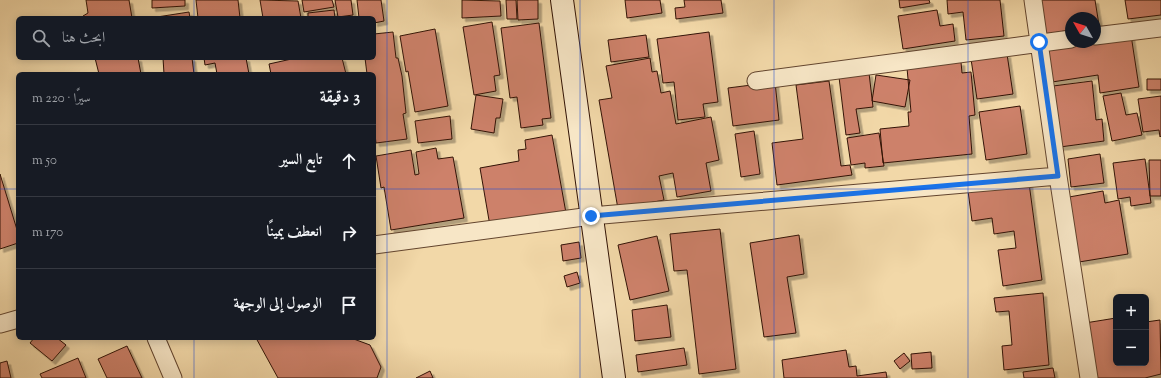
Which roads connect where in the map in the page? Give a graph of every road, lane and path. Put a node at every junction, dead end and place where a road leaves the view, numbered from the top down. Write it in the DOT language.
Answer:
graph roads {
  1 [pos="562,0"];
  2 [pos="1034,0"];
  3 [pos="1161,28"];
  4 [pos="1101,35"];
  5 [pos="1065,40"];
  6 [pos="1039,42"];
  7 [pos="756,81"];
  8 [pos="1058,176"];
  9 [pos="591,216"];
  10 [pos="376,245"];
  11 [pos="16,320"];
  12 [pos="0,324"];
  13 [pos="157,340"];
  14 [pos="173,378"];
  15 [pos="614,378"];
  16 [pos="1089,378"];
  1 -- 9 [label="street"];
  2 -- 6 [label="street"];
  3 -- 4 [label="street"];
  5 -- 6 [label="street"];
  6 -- 7 [label="street"];
  6 -- 8 [label="street"];
  8 -- 9 [label="street"];
  8 -- 16 [label="street"];
  9 -- 10 [label="street"];
  9 -- 15 [label="street"];
  11 -- 12 [label="street"];
  13 -- 14 [label="street"];
}
